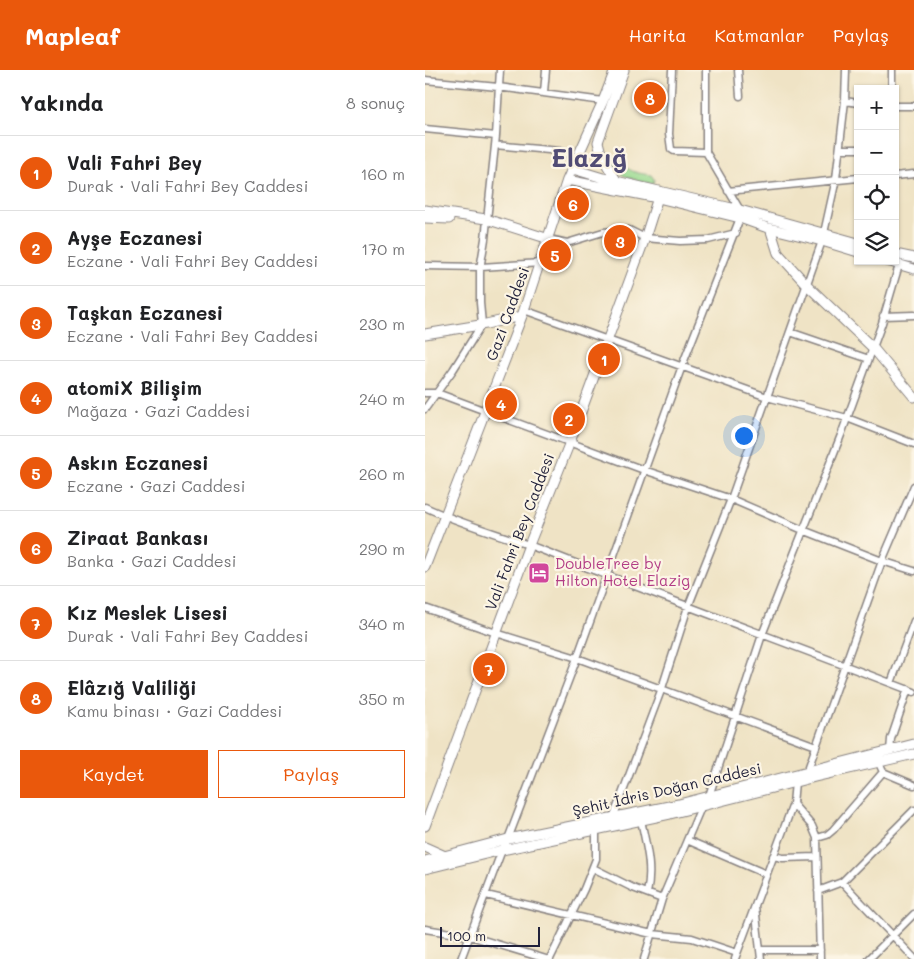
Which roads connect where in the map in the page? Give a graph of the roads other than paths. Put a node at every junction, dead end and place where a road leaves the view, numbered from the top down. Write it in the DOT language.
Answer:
graph roads {
  1 [pos="500,70"];
  2 [pos="546,70"];
  3 [pos="615,70"];
  4 [pos="624,70"];
  5 [pos="672,70"];
  6 [pos="706,70"];
  7 [pos="738,70"];
  8 [pos="846,70"];
  9 [pos="891,70"];
  10 [pos="425,80"];
  11 [pos="892,85"];
  12 [pos="498,87"];
  13 [pos="544,92"];
  14 [pos="740,96"];
  15 [pos="603,101"];
  16 [pos="845,101"];
  17 [pos="854,102"];
  18 [pos="899,106"];
  19 [pos="914,106"];
  20 [pos="425,129"];
  21 [pos="496,136"];
  22 [pos="495,145"];
  23 [pos="840,149"];
  24 [pos="854,149"];
  25 [pos="706,152"];
  26 [pos="578,158"];
  27 [pos="573,169"];
  28 [pos="914,174"];
  29 [pos="899,176"];
  30 [pos="854,178"];
  31 [pos="837,179"];
  32 [pos="567,180"];
  33 [pos="615,180"];
  34 [pos="728,191"];
  35 [pos="659,195"];
  36 [pos="425,210"];
  37 [pos="740,214"];
  38 [pos="425,218"];
  39 [pos="486,219"];
  40 [pos="771,225"];
  41 [pos="736,233"];
  42 [pos="823,237"];
  43 [pos="645,238"];
  44 [pos="549,239"];
  45 [pos="854,242"];
  46 [pos="854,250"];
  47 [pos="899,255"];
  48 [pos="914,258"];
  49 [pos="541,263"];
  50 [pos="899,265"];
  51 [pos="425,266"];
  52 [pos="481,267"];
  53 [pos="914,269"];
  54 [pos="806,284"];
  55 [pos="523,313"];
  56 [pos="914,315"];
  57 [pos="883,316"];
  58 [pos="482,324"];
  59 [pos="790,332"];
  60 [pos="425,334"];
  61 [pos="608,340"];
  62 [pos="873,348"];
  63 [pos="869,359"];
  64 [pos="682,366"];
  65 [pos="425,393"];
  66 [pos="437,393"];
  67 [pos="914,395"];
  68 [pos="767,397"];
  69 [pos="425,409"];
  70 [pos="485,411"];
  71 [pos="847,418"];
  72 [pos="570,442"];
  73 [pos="914,444"];
  74 [pos="644,470"];
  75 [pos="914,486"];
  76 [pos="731,499"];
  77 [pos="425,507"];
  78 [pos="444,516"];
  79 [pos="803,530"];
  80 [pos="529,545"];
  81 [pos="882,561"];
  82 [pos="425,567"];
  83 [pos="914,571"];
  84 [pos="606,576"];
  85 [pos="688,607"];
  86 [pos="425,608"];
  87 [pos="914,621"];
  88 [pos="912,631"];
  89 [pos="496,633"];
  90 [pos="762,635"];
  91 [pos="577,658"];
  92 [pos="844,664"];
  93 [pos="891,683"];
  94 [pos="662,688"];
  95 [pos="911,691"];
  96 [pos="737,716"];
  97 [pos="914,744"];
  98 [pos="816,746"];
  99 [pos="890,751"];
  100 [pos="914,754"];
  101 [pos="879,763"];
  102 [pos="807,772"];
  103 [pos="883,772"];
  104 [pos="795,782"];
  105 [pos="914,785"];
  106 [pos="709,796"];
  107 [pos="793,804"];
  108 [pos="702,805"];
  109 [pos="914,810"];
  110 [pos="613,818"];
  111 [pos="641,820"];
  112 [pos="425,826"];
  113 [pos="596,830"];
  114 [pos="817,838"];
  115 [pos="508,839"];
  116 [pos="687,840"];
  117 [pos="425,847"];
  118 [pos="502,850"];
  119 [pos="443,856"];
  120 [pos="773,856"];
  121 [pos="817,857"];
  122 [pos="425,861"];
  123 [pos="593,868"];
  124 [pos="425,869"];
  125 [pos="766,874"];
  126 [pos="842,882"];
  127 [pos="818,891"];
  128 [pos="647,893"];
  129 [pos="485,895"];
  130 [pos="662,899"];
  131 [pos="755,905"];
  132 [pos="914,914"];
  133 [pos="571,915"];
  134 [pos="425,929"];
  135 [pos="652,934"];
  136 [pos="893,934"];
  137 [pos="470,936"];
  138 [pos="760,950"];
  139 [pos="820,950"];
  140 [pos="736,956"];
  141 [pos="914,958"];
  142 [pos="461,959"];
  143 [pos="546,959"];
  144 [pos="550,959"];
  145 [pos="644,959"];
  146 [pos="761,959"];
  147 [pos="820,959"];
  148 [pos="869,959"];
  1 -- 12 [label="street"];
  2 -- 13 [label="street"];
  3 -- 15 [label="main road, Gazi Caddesi"];
  4 -- 33 [label="main road"];
  5 -- 25 [label="street"];
  6 -- 25 [label="street"];
  7 -- 14 [label="street"];
  8 -- 16 [label="street"];
  9 -- 11 [label="street"];
  10 -- 12 [label="street"];
  12 -- 13 [label="street"];
  12 -- 21 [label="street"];
  13 -- 15 [label="street"];
  15 -- 26 [label="main road, Gazi Caddesi"];
  16 -- 17 [label="street"];
  16 -- 23 [label="street"];
  18 -- 19 [label="street"];
  20 -- 21 [label="street"];
  21 -- 22 [label="street"];
  22 -- 26 [label="street"];
  22 -- 39 [label="street"];
  23 -- 24 [label="street"];
  23 -- 31 [label="street"];
  25 -- 34 [label="street"];
  26 -- 27 [label="main road, Gazi Caddesi"];
  27 -- 32 [label="main road, Gazi Caddesi"];
  27 -- 33 [label="main road"];
  28 -- 29 [label="street"];
  30 -- 31 [label="street"];
  31 -- 34 [label="street"];
  31 -- 42 [label="street"];
  32 -- 35 [label="main road"];
  32 -- 44 [label="main road, Gazi Caddesi"];
  33 -- 35 [label="main road"];
  34 -- 37 [label="street"];
  35 -- 37 [label="main road"];
  35 -- 43 [label="main road, Vali Fahri Bey Caddesi"];
  36 -- 39 [label="main road"];
  37 -- 40 [label="main road"];
  37 -- 41 [label="street"];
  38 -- 39 [label="main road"];
  39 -- 44 [label="main road"];
  39 -- 52 [label="street"];
  40 -- 42 [label="main road"];
  40 -- 54 [label="main road"];
  41 -- 43 [label="street"];
  41 -- 64 [label="street"];
  42 -- 45 [label="main road"];
  42 -- 46 [label="main road"];
  42 -- 54 [label="street"];
  43 -- 44 [label="street"];
  43 -- 61 [label="main road, Vali Fahri Bey Caddesi"];
  44 -- 49 [label="main road, Gazi Caddesi"];
  47 -- 48 [label="main road"];
  49 -- 52 [label="street"];
  49 -- 55 [label="main road, Gazi Caddesi"];
  50 -- 53 [label="main road"];
  50 -- 57 [label="street"];
  51 -- 52 [label="street"];
  52 -- 58 [label="street"];
  54 -- 59 [label="street"];
  54 -- 62 [label="main road"];
  55 -- 58 [label="main road"];
  55 -- 61 [label="street"];
  55 -- 70 [label="main road, Gazi Caddesi"];
  56 -- 57 [label="street"];
  57 -- 62 [label="street"];
  58 -- 60 [label="main road"];
  58 -- 66 [label="street"];
  59 -- 63 [label="street"];
  59 -- 68 [label="street"];
  61 -- 64 [label="street"];
  61 -- 72 [label="main road, Vali Fahri Bey Caddesi"];
  62 -- 63 [label="street"];
  62 -- 67 [label="main road"];
  63 -- 71 [label="street"];
  64 -- 68 [label="street"];
  64 -- 74 [label="street"];
  65 -- 66 [label="street"];
  66 -- 69 [label="street"];
  66 -- 70 [label="street"];
  68 -- 71 [label="street"];
  68 -- 76 [label="street"];
  70 -- 72 [label="street"];
  70 -- 78 [label="main road, Gazi Caddesi"];
  71 -- 73 [label="street"];
  71 -- 79 [label="street"];
  72 -- 74 [label="street"];
  72 -- 80 [label="main road, Vali Fahri Bey Caddesi"];
  74 -- 76 [label="street"];
  74 -- 84 [label="street"];
  75 -- 81 [label="street"];
  76 -- 79 [label="street"];
  76 -- 85 [label="street"];
  77 -- 78 [label="street"];
  78 -- 80 [label="street"];
  78 -- 82 [label="main road, Gazi Caddesi"];
  79 -- 81 [label="street"];
  79 -- 90 [label="street"];
  80 -- 84 [label="street"];
  80 -- 89 [label="main road, Vali Fahri Bey Caddesi"];
  81 -- 83 [label="street"];
  81 -- 92 [label="street"];
  84 -- 85 [label="street"];
  84 -- 91 [label="street"];
  85 -- 90 [label="street"];
  85 -- 94 [label="street"];
  86 -- 89 [label="street"];
  87 -- 88 [label="street"];
  88 -- 93 [label="street"];
  89 -- 91 [label="street"];
  89 -- 112 [label="main road, Vali Fahri Bey Caddesi"];
  90 -- 92 [label="street"];
  90 -- 96 [label="street"];
  91 -- 94 [label="street"];
  91 -- 115 [label="street"];
  92 -- 93 [label="street"];
  92 -- 98 [label="street"];
  93 -- 95 [label="street"];
  94 -- 96 [label="street"];
  94 -- 110 [label="street"];
  95 -- 99 [label="street"];
  96 -- 98 [label="street"];
  96 -- 106 [label="street"];
  97 -- 99 [label="main road, Şehit İdris Doğan Caddesi"];
  98 -- 102 [label="street"];
  99 -- 102 [label="main road, Şehit İdris Doğan Caddesi"];
  100 -- 101 [label="main road, Şehit İdris Doğan Caddesi"];
  101 -- 103 [label="street"];
  101 -- 104 [label="main road, Şehit İdris Doğan Caddesi"];
  102 -- 106 [label="main road, Şehit İdris Doğan Caddesi"];
  103 -- 105 [label="street"];
  103 -- 114 [label="street"];
  104 -- 107 [label="street"];
  104 -- 108 [label="main road, Şehit İdris Doğan Caddesi"];
  106 -- 110 [label="main road, Şehit İdris Doğan Caddesi"];
  107 -- 114 [label="street"];
  107 -- 120 [label="street"];
  108 -- 111 [label="main road, Şehit İdris Doğan Caddesi"];
  108 -- 116 [label="street"];
  109 -- 126 [label="street"];
  110 -- 115 [label="main road, Şehit İdris Doğan Caddesi"];
  111 -- 113 [label="main road, Şehit İdris Doğan Caddesi"];
  111 -- 128 [label="street"];
  113 -- 118 [label="main road, Şehit İdris Doğan Caddesi"];
  113 -- 123 [label="street"];
  114 -- 121 [label="street"];
  115 -- 118 [label="street"];
  115 -- 119 [label="main road, Şehit İdris Doğan Caddesi"];
  116 -- 125 [label="street"];
  116 -- 130 [label="street"];
  117 -- 119 [label="main road"];
  118 -- 124 [label="main road, Şehit İdris Doğan Caddesi"];
  118 -- 129 [label="street"];
  119 -- 122 [label="main road, Şehit İdris Doğan Caddesi"];
  120 -- 121 [label="street"];
  120 -- 125 [label="street"];
  121 -- 127 [label="street"];
  123 -- 128 [label="street"];
  123 -- 133 [label="street"];
  125 -- 131 [label="street"];
  126 -- 127 [label="street"];
  126 -- 136 [label="street"];
  127 -- 139 [label="street"];
  128 -- 130 [label="street"];
  129 -- 133 [label="street"];
  129 -- 137 [label="street"];
  130 -- 135 [label="street"];
  131 -- 138 [label="street"];
  131 -- 140 [label="street"];
  132 -- 136 [label="street"];
  133 -- 135 [label="street"];
  133 -- 144 [label="street"];
  134 -- 137 [label="street"];
  135 -- 140 [label="street"];
  135 -- 145 [label="street"];
  136 -- 141 [label="street"];
  136 -- 148 [label="street"];
  137 -- 142 [label="street"];
  137 -- 143 [label="street"];
  138 -- 139 [label="street"];
  138 -- 146 [label="street"];
  139 -- 147 [label="street"];
}
